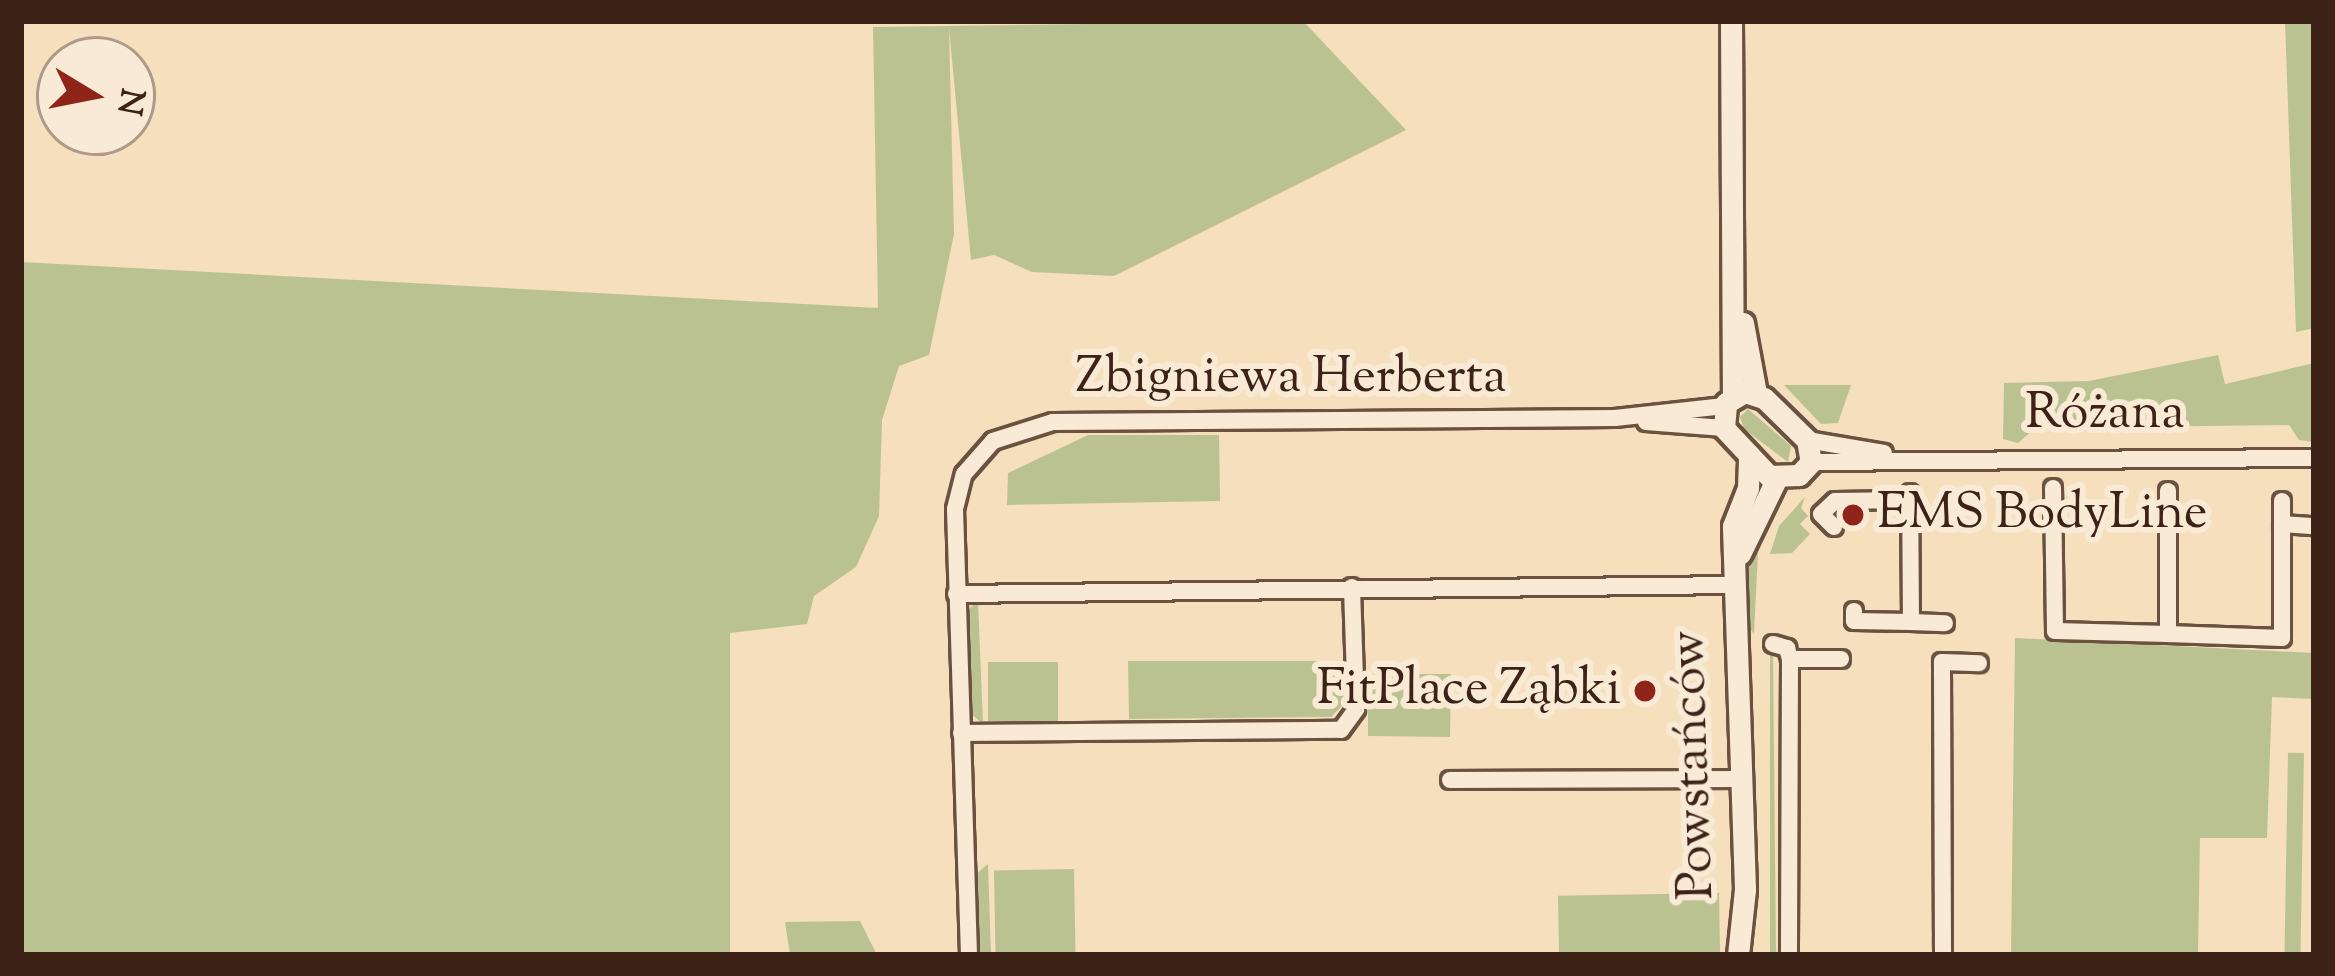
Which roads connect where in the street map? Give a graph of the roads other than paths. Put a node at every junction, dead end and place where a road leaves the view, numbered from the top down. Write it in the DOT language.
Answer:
graph roads {
  1 [pos="1731,21"];
  2 [pos="1734,405"];
  3 [pos="1809,451"];
  4 [pos="1749,455"];
  5 [pos="2314,458"];
  6 [pos="1776,480"];
  7 [pos="2053,488"];
  8 [pos="2168,491"];
  9 [pos="2282,501"];
  10 [pos="2282,524"];
  11 [pos="2314,526"];
  12 [pos="1834,527"];
  13 [pos="1734,578"];
  14 [pos="1352,587"];
  15 [pos="956,594"];
  16 [pos="1854,611"];
  17 [pos="1910,622"];
  18 [pos="1945,623"];
  19 [pos="2168,634"];
  20 [pos="1773,644"];
  21 [pos="1790,659"];
  22 [pos="1840,659"];
  23 [pos="1979,663"];
  24 [pos="961,733"];
  25 [pos="1735,779"];
  26 [pos="1450,780"];
  27 [pos="969,955"];
  28 [pos="1738,955"];
  29 [pos="1789,955"];
  30 [pos="1943,955"];
  1 -- 2 [label="street"];
  2 -- 3 [label="street"];
  2 -- 4 [label="street"];
  2 -- 15 [label="street, Zbigniewa Herberta"];
  3 -- 5 [label="street, Różana"];
  3 -- 6 [label="street"];
  4 -- 6 [label="street"];
  4 -- 13 [label="street, Powstańców"];
  6 -- 13 [label="street, Powstańców"];
  7 -- 19 [label="street"];
  8 -- 19 [label="street"];
  9 -- 10 [label="street"];
  10 -- 11 [label="street"];
  10 -- 19 [label="street"];
  12 -- 17 [label="street"];
  13 -- 14 [label="street"];
  13 -- 25 [label="street, Powstańców"];
  14 -- 15 [label="street"];
  14 -- 24 [label="street"];
  15 -- 24 [label="street"];
  16 -- 17 [label="street"];
  17 -- 18 [label="street"];
  20 -- 21 [label="street"];
  21 -- 22 [label="street"];
  21 -- 29 [label="street"];
  23 -- 30 [label="street"];
  24 -- 27 [label="street"];
  25 -- 26 [label="street"];
  25 -- 28 [label="street, Powstańców"];
}
